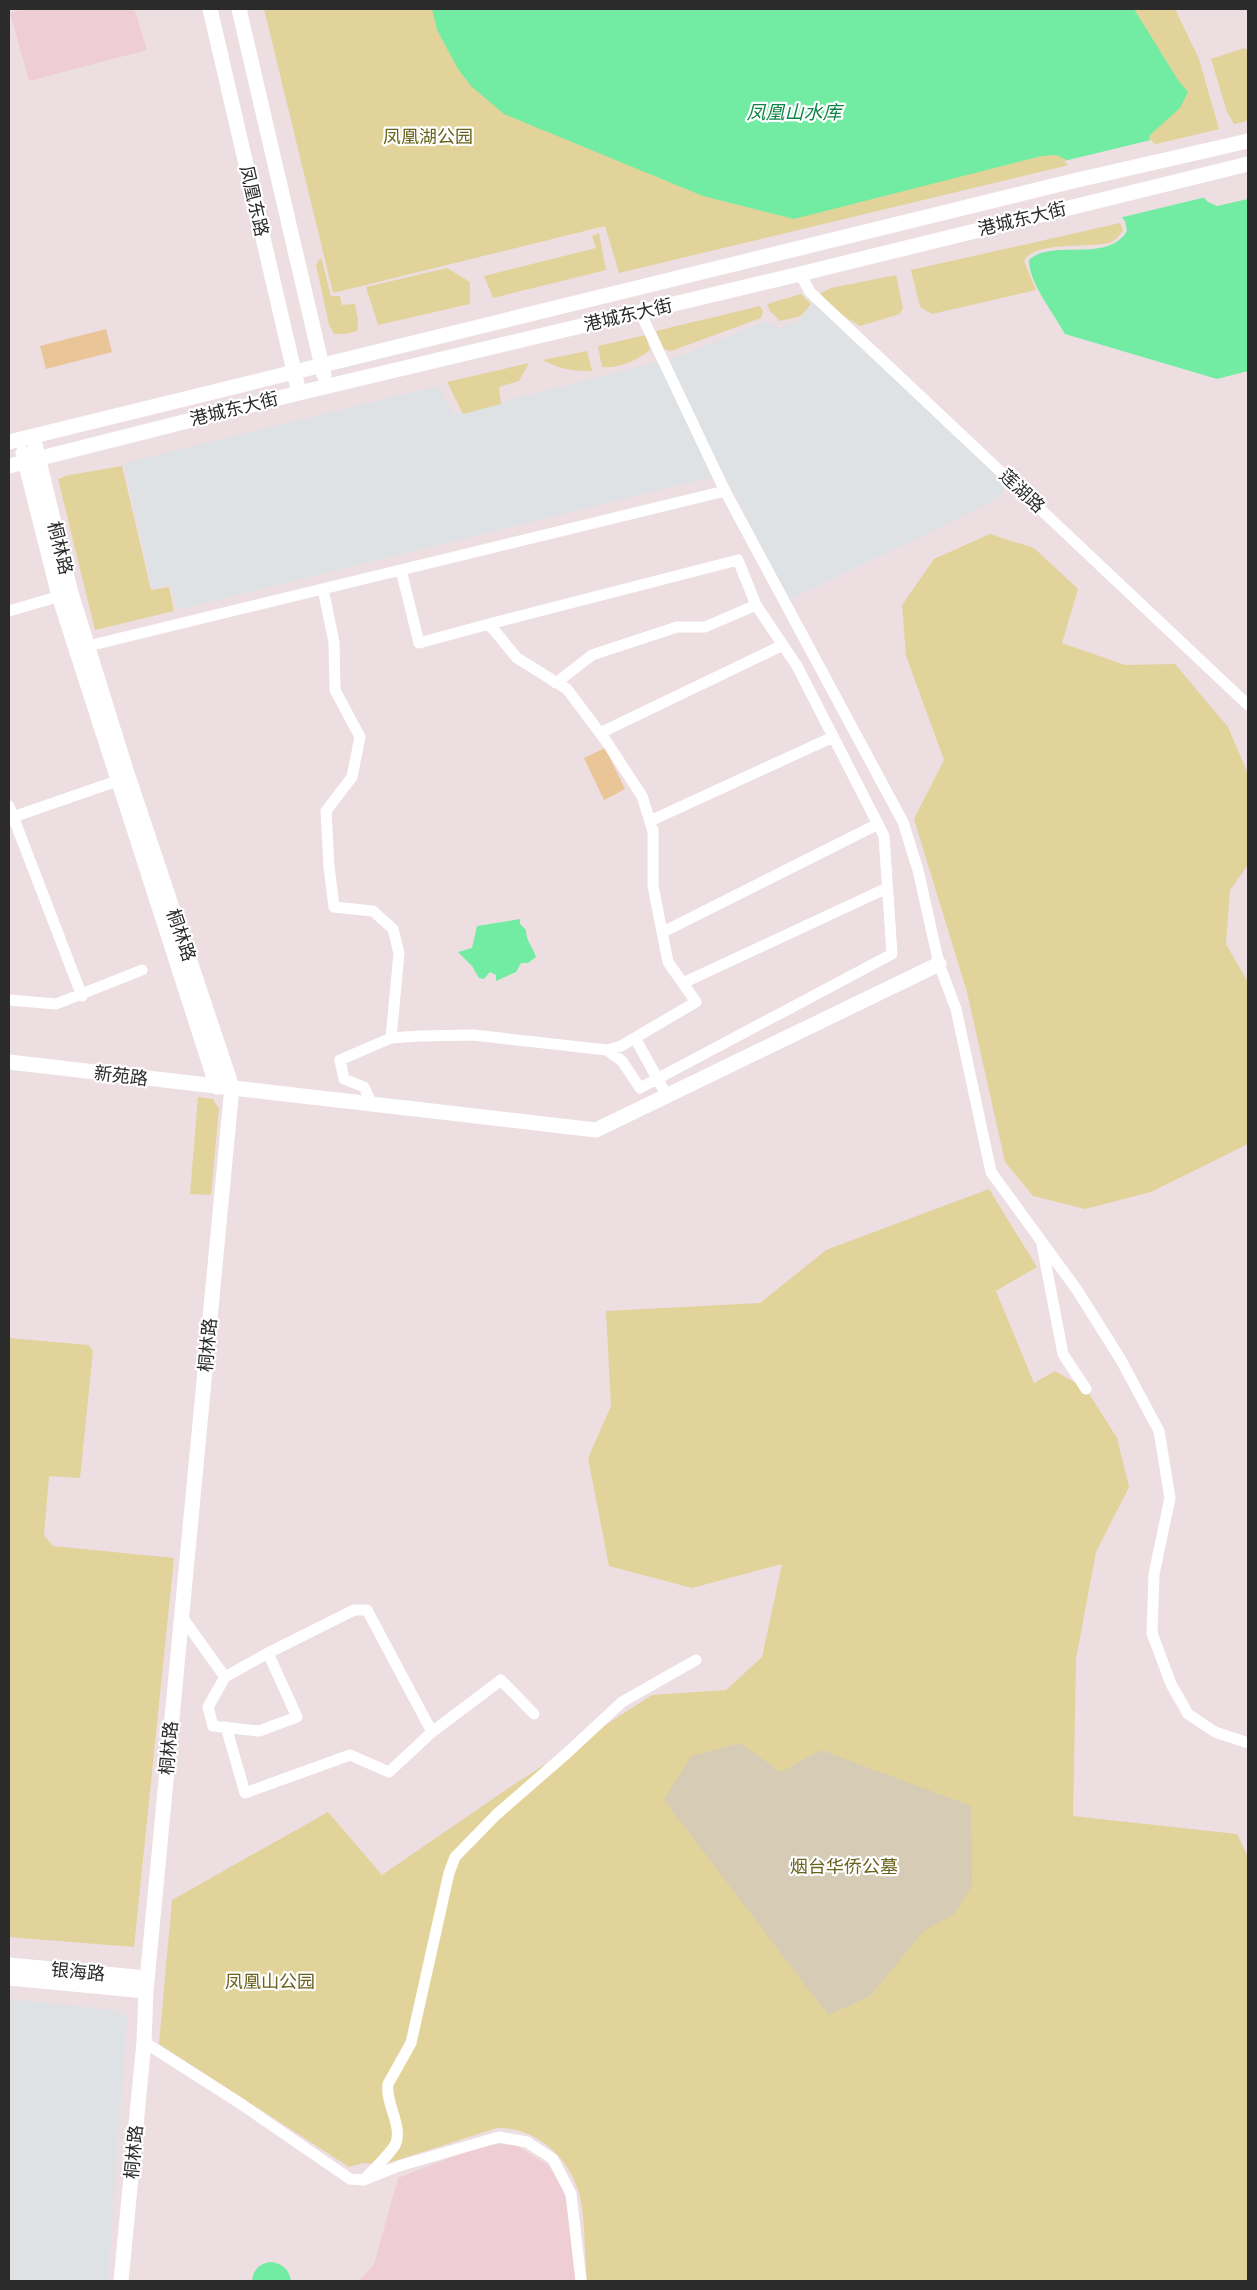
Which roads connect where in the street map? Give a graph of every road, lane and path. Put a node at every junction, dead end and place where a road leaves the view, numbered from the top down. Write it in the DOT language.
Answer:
graph roads {
  1 [pos="210,9"];
  2 [pos="239,9"];
  3 [pos="1248,141"];
  4 [pos="1248,164"];
  5 [pos="800,274"];
  6 [pos="640,312"];
  7 [pos="322,365"];
  8 [pos="294,371"];
  9 [pos="326,386"];
  10 [pos="299,392"];
  11 [pos="20,440"];
  12 [pos="32,460"];
  13 [pos="9,466"];
  14 [pos="725,491"];
  15 [pos="401,570"];
  16 [pos="323,589"];
  17 [pos="65,595"];
  18 [pos="756,605"];
  19 [pos="9,612"];
  20 [pos="489,624"];
  21 [pos="783,645"];
  22 [pos="88,646"];
  23 [pos="556,682"];
  24 [pos="1248,705"];
  25 [pos="600,733"];
  26 [pos="833,738"];
  27 [pos="117,781"];
  28 [pos="11,811"];
  29 [pos="650,821"];
  30 [pos="878,824"];
  31 [pos="887,888"];
  32 [pos="663,932"];
  33 [pos="939,964"];
  34 [pos="142,970"];
  35 [pos="682,983"];
  36 [pos="82,996"];
  37 [pos="9,1000"];
  38 [pos="391,1038"];
  39 [pos="634,1038"];
  40 [pos="608,1050"];
  41 [pos="9,1062"];
  42 [pos="658,1079"];
  43 [pos="225,1087"];
  44 [pos="667,1096"];
  45 [pos="372,1104"];
  46 [pos="1041,1241"];
  47 [pos="1086,1388"];
  48 [pos="182,1617"];
  49 [pos="268,1653"];
  50 [pos="696,1660"];
  51 [pos="225,1677"];
  52 [pos="534,1714"];
  53 [pos="226,1727"];
  54 [pos="432,1732"];
  55 [pos="1248,1743"];
  56 [pos="9,1966"];
  57 [pos="9,1978"];
  58 [pos="147,1984"];
  59 [pos="144,2042"];
  60 [pos="364,2180"];
  61 [pos="121,2281"];
  62 [pos="581,2281"];
  1 -- 8 [label="street, 凤凰东路"];
  2 -- 7 [label="street, 凤凰东路"];
  3 -- 7 [label="street, 港城东大街"];
  4 -- 5 [label="street, 港城东大街"];
  5 -- 6 [label="street, 港城东大街"];
  5 -- 24 [label="street, 莲湖路"];
  6 -- 9 [label="street, 港城东大街"];
  6 -- 14 [label="street"];
  7 -- 8 [label="street, 港城东大街"];
  7 -- 9 [label="street, 凤凰东路"];
  8 -- 10 [label="street, 凤凰东路"];
  8 -- 11 [label="street, 港城东大街"];
  9 -- 10 [label="street, 港城东大街"];
  10 -- 12 [label="street, 港城东大街"];
  11 -- 12 [label="street, 桐林路"];
  12 -- 13 [label="street, 港城东大街"];
  12 -- 17 [label="street, 桐林路"];
  14 -- 15 [label="street"];
  14 -- 33 [label="street"];
  15 -- 16 [label="street"];
  15 -- 20 [label="street"];
  16 -- 22 [label="street"];
  16 -- 38 [label="street"];
  17 -- 19 [label="street"];
  17 -- 22 [label="street, 桐林路"];
  17 -- 27 [label="street, 桐林路"];
  18 -- 20 [label="street"];
  18 -- 21 [label="street"];
  18 -- 23 [label="street"];
  20 -- 23 [label="street"];
  21 -- 25 [label="street"];
  21 -- 26 [label="street"];
  22 -- 43 [label="street, 桐林路"];
  23 -- 25 [label="street"];
  25 -- 29 [label="street"];
  26 -- 29 [label="street"];
  26 -- 30 [label="street"];
  27 -- 28 [label="street"];
  27 -- 43 [label="street, 桐林路"];
  28 -- 36 [label="street"];
  29 -- 32 [label="street"];
  30 -- 31 [label="street"];
  30 -- 32 [label="street"];
  31 -- 35 [label="street"];
  31 -- 42 [label="street"];
  32 -- 35 [label="street"];
  33 -- 44 [label="street, 新苑路"];
  33 -- 46 [label="street"];
  34 -- 36 [label="street"];
  35 -- 39 [label="street"];
  36 -- 37 [label="street"];
  38 -- 40 [label="street"];
  38 -- 45 [label="street"];
  39 -- 40 [label="street"];
  39 -- 42 [label="street"];
  40 -- 42 [label="street"];
  41 -- 43 [label="street, 新苑路"];
  42 -- 44 [label="street"];
  43 -- 45 [label="street, 新苑路"];
  43 -- 48 [label="street, 桐林路"];
  44 -- 45 [label="street, 新苑路"];
  46 -- 47 [label="street"];
  46 -- 55 [label="street"];
  48 -- 51 [label="street"];
  48 -- 58 [label="street, 桐林路"];
  49 -- 51 [label="street"];
  49 -- 53 [label="street"];
  49 -- 54 [label="street"];
  50 -- 60 [label="street"];
  51 -- 53 [label="street"];
  52 -- 54 [label="street"];
  53 -- 54 [label="street"];
  56 -- 58 [label="street, 银海路"];
  57 -- 58 [label="street, 银海路"];
  58 -- 59 [label="street, 桐林路"];
  59 -- 60 [label="street"];
  59 -- 61 [label="street, 桐林路"];
  60 -- 62 [label="street"];
}
